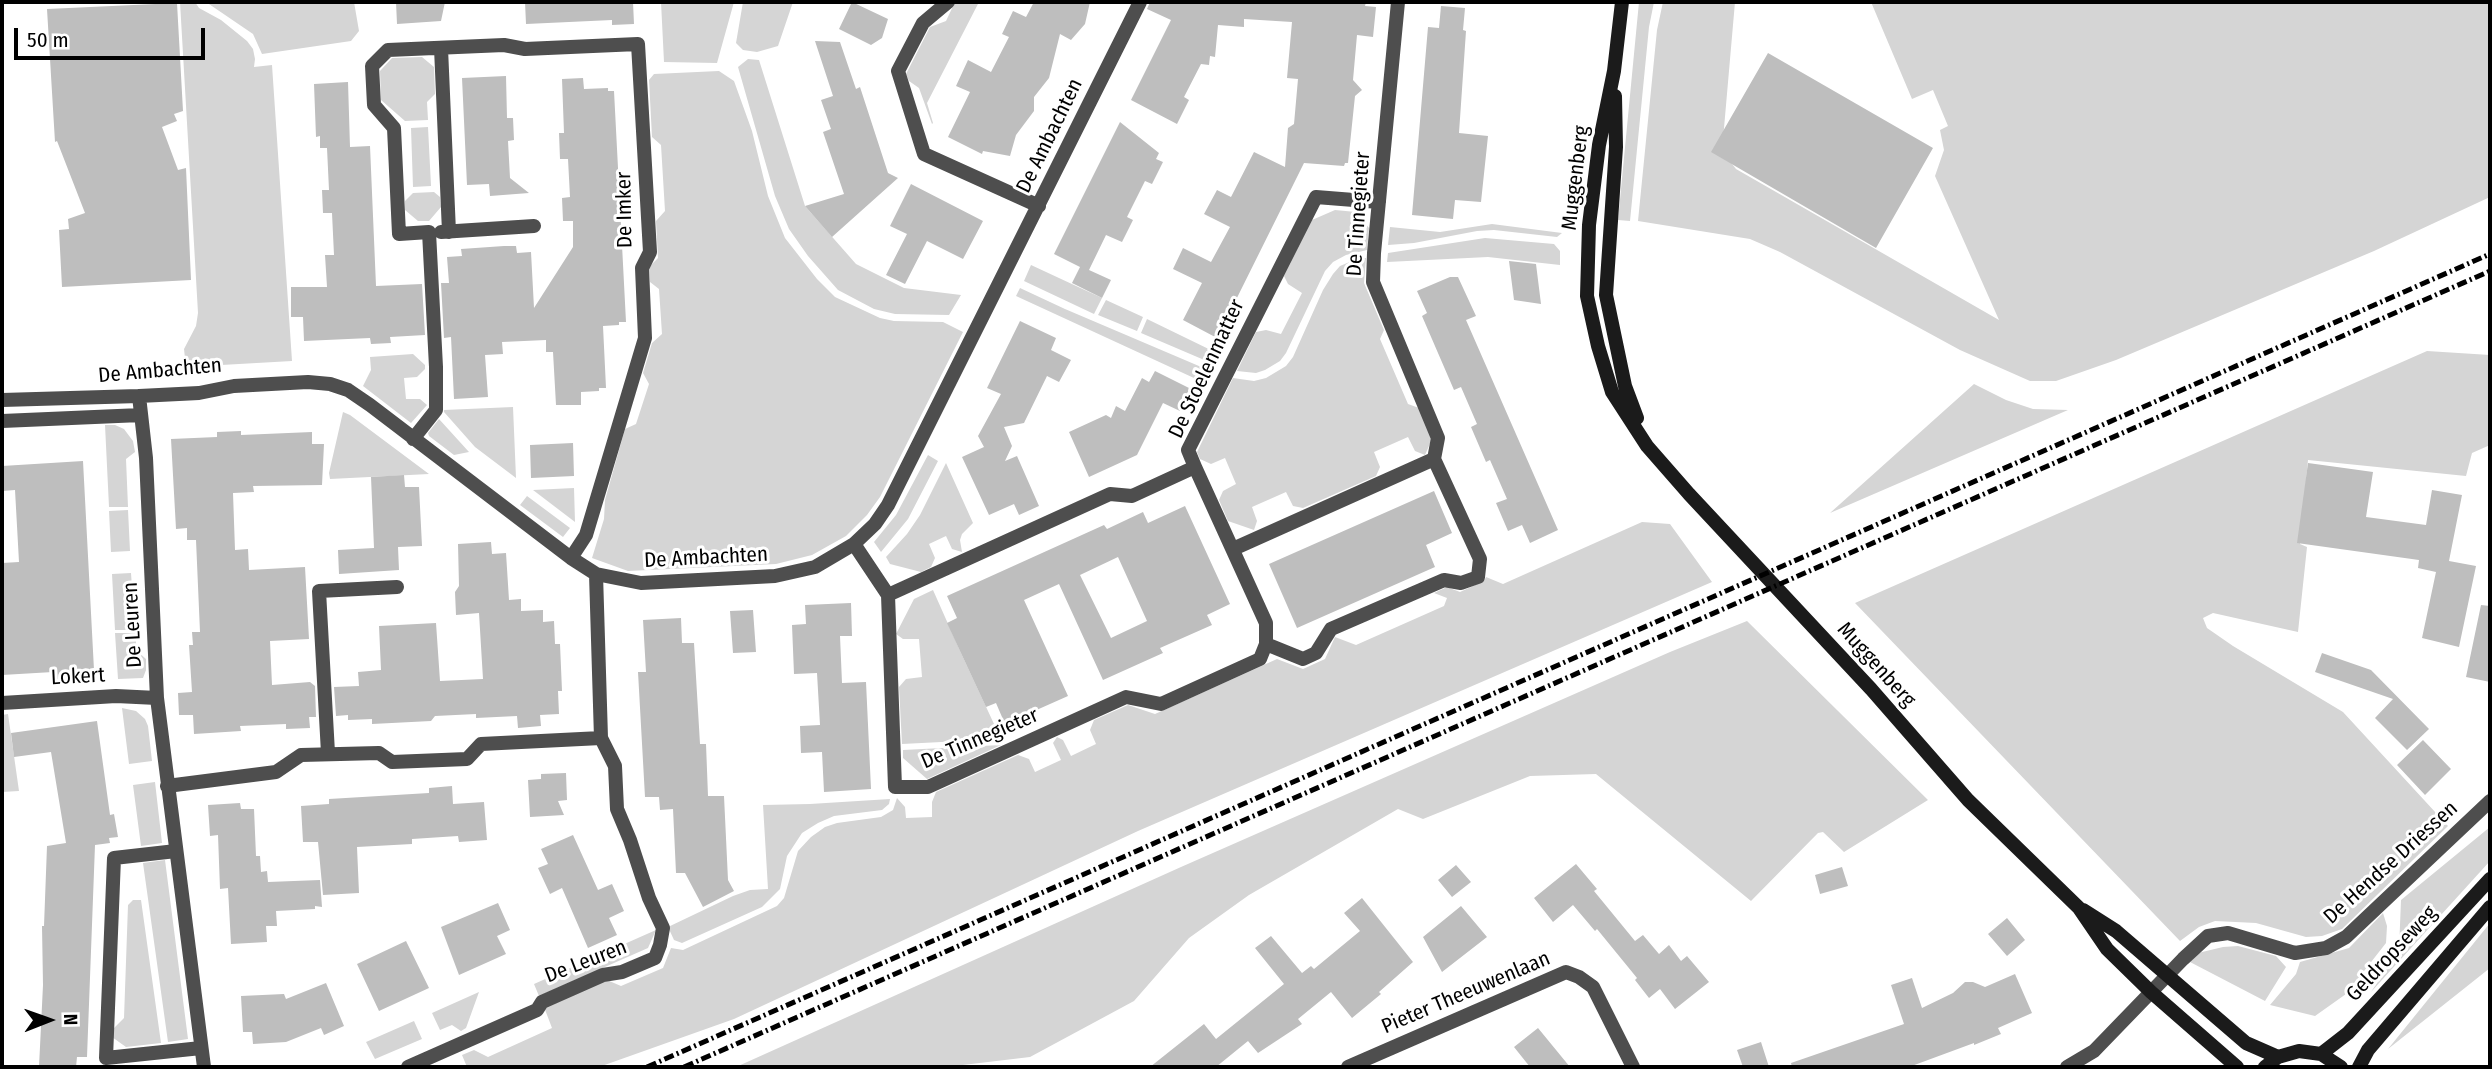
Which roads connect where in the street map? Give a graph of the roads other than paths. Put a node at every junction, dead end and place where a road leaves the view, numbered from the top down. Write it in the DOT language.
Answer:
graph roads {
  1 [pos="948,2"];
  2 [pos="1140,2"];
  3 [pos="1398,2"];
  4 [pos="1622,2"];
  5 [pos="441,48"];
  6 [pos="1379,202"];
  7 [pos="1039,206"];
  8 [pos="534,226"];
  9 [pos="429,232"];
  10 [pos="449,232"];
  11 [pos="139,397"];
  12 [pos="2,400"];
  13 [pos="141,415"];
  14 [pos="2,421"];
  15 [pos="413,439"];
  16 [pos="1434,459"];
  17 [pos="1195,467"];
  18 [pos="854,544"];
  19 [pos="1233,549"];
  20 [pos="571,558"];
  21 [pos="596,574"];
  22 [pos="397,587"];
  23 [pos="888,595"];
  24 [pos="1266,644"];
  25 [pos="158,698"];
  26 [pos="2,703"];
  27 [pos="601,738"];
  28 [pos="328,753"];
  29 [pos="167,786"];
  30 [pos="2490,801"];
  31 [pos="176,851"];
  32 [pos="2490,879"];
  33 [pos="2490,907"];
  34 [pos="2079,908"];
  35 [pos="2168,976"];
  36 [pos="2151,992"];
  37 [pos="201,1048"];
  38 [pos="2321,1054"];
  39 [pos="2278,1057"];
  40 [pos="204,1067"];
  41 [pos="408,1067"];
  42 [pos="1348,1067"];
  43 [pos="1633,1067"];
  44 [pos="2067,1067"];
  45 [pos="2237,1067"];
  46 [pos="2265,1067"];
  47 [pos="2341,1067"];
  48 [pos="2359,1067"];
  1 -- 7 [label="street"];
  2 -- 7 [label="street, De Ambachten"];
  3 -- 6 [label="street, De Tinnegieter"];
  4 -- 34 [label="main road, Muggenberg"];
  5 -- 9 [label="street, De Imker"];
  5 -- 10 [label="street"];
  5 -- 20 [label="street, De Imker"];
  6 -- 16 [label="street, De Tinnegieter"];
  6 -- 17 [label="street, De Stoelenmatter"];
  7 -- 18 [label="street, De Ambachten"];
  8 -- 10 [label="street, De Imker"];
  9 -- 10 [label="street, De Imker"];
  9 -- 15 [label="street"];
  11 -- 12 [label="street, De Ambachten"];
  11 -- 13 [label="street, De Leuren"];
  11 -- 15 [label="street, De Ambachten"];
  13 -- 14 [label="street, De Ambachten"];
  13 -- 25 [label="street, De Leuren"];
  15 -- 20 [label="street, De Ambachten"];
  16 -- 19 [label="street"];
  16 -- 24 [label="street, De Tinnegieter"];
  17 -- 19 [label="street"];
  17 -- 23 [label="street, De Stoelenmatter"];
  18 -- 21 [label="street, De Ambachten"];
  18 -- 23 [label="street"];
  19 -- 24 [label="street"];
  20 -- 21 [label="street, De Ambachten"];
  21 -- 27 [label="street"];
  22 -- 28 [label="street"];
  23 -- 24 [label="street, De Tinnegieter"];
  25 -- 26 [label="street, Lokert"];
  25 -- 29 [label="street, De Leuren"];
  27 -- 28 [label="street"];
  27 -- 41 [label="street, De Leuren"];
  28 -- 29 [label="street"];
  29 -- 31 [label="street, De Leuren"];
  30 -- 35 [label="street, De Hendse Driessen"];
  31 -- 37 [label="street, De Leuren"];
  31 -- 37 [label="street"];
  32 -- 38 [label="main road, Geldropseweg"];
  33 -- 48 [label="main road, Geldropseweg"];
  34 -- 35 [label="main road, Muggenberg"];
  34 -- 36 [label="main road, Muggenberg"];
  35 -- 36 [label="street, De Hendse Driessen"];
  35 -- 39 [label="main road, Muggenberg"];
  36 -- 44 [label="street, De Hendse Driessen"];
  36 -- 45 [label="main road, Muggenberg"];
  37 -- 40 [label="street, De Leuren"];
  38 -- 39 [label="main road"];
  38 -- 47 [label="main road"];
  39 -- 46 [label="main road"];
  42 -- 43 [label="street, Pieter Theeuwenlaan"];
}
